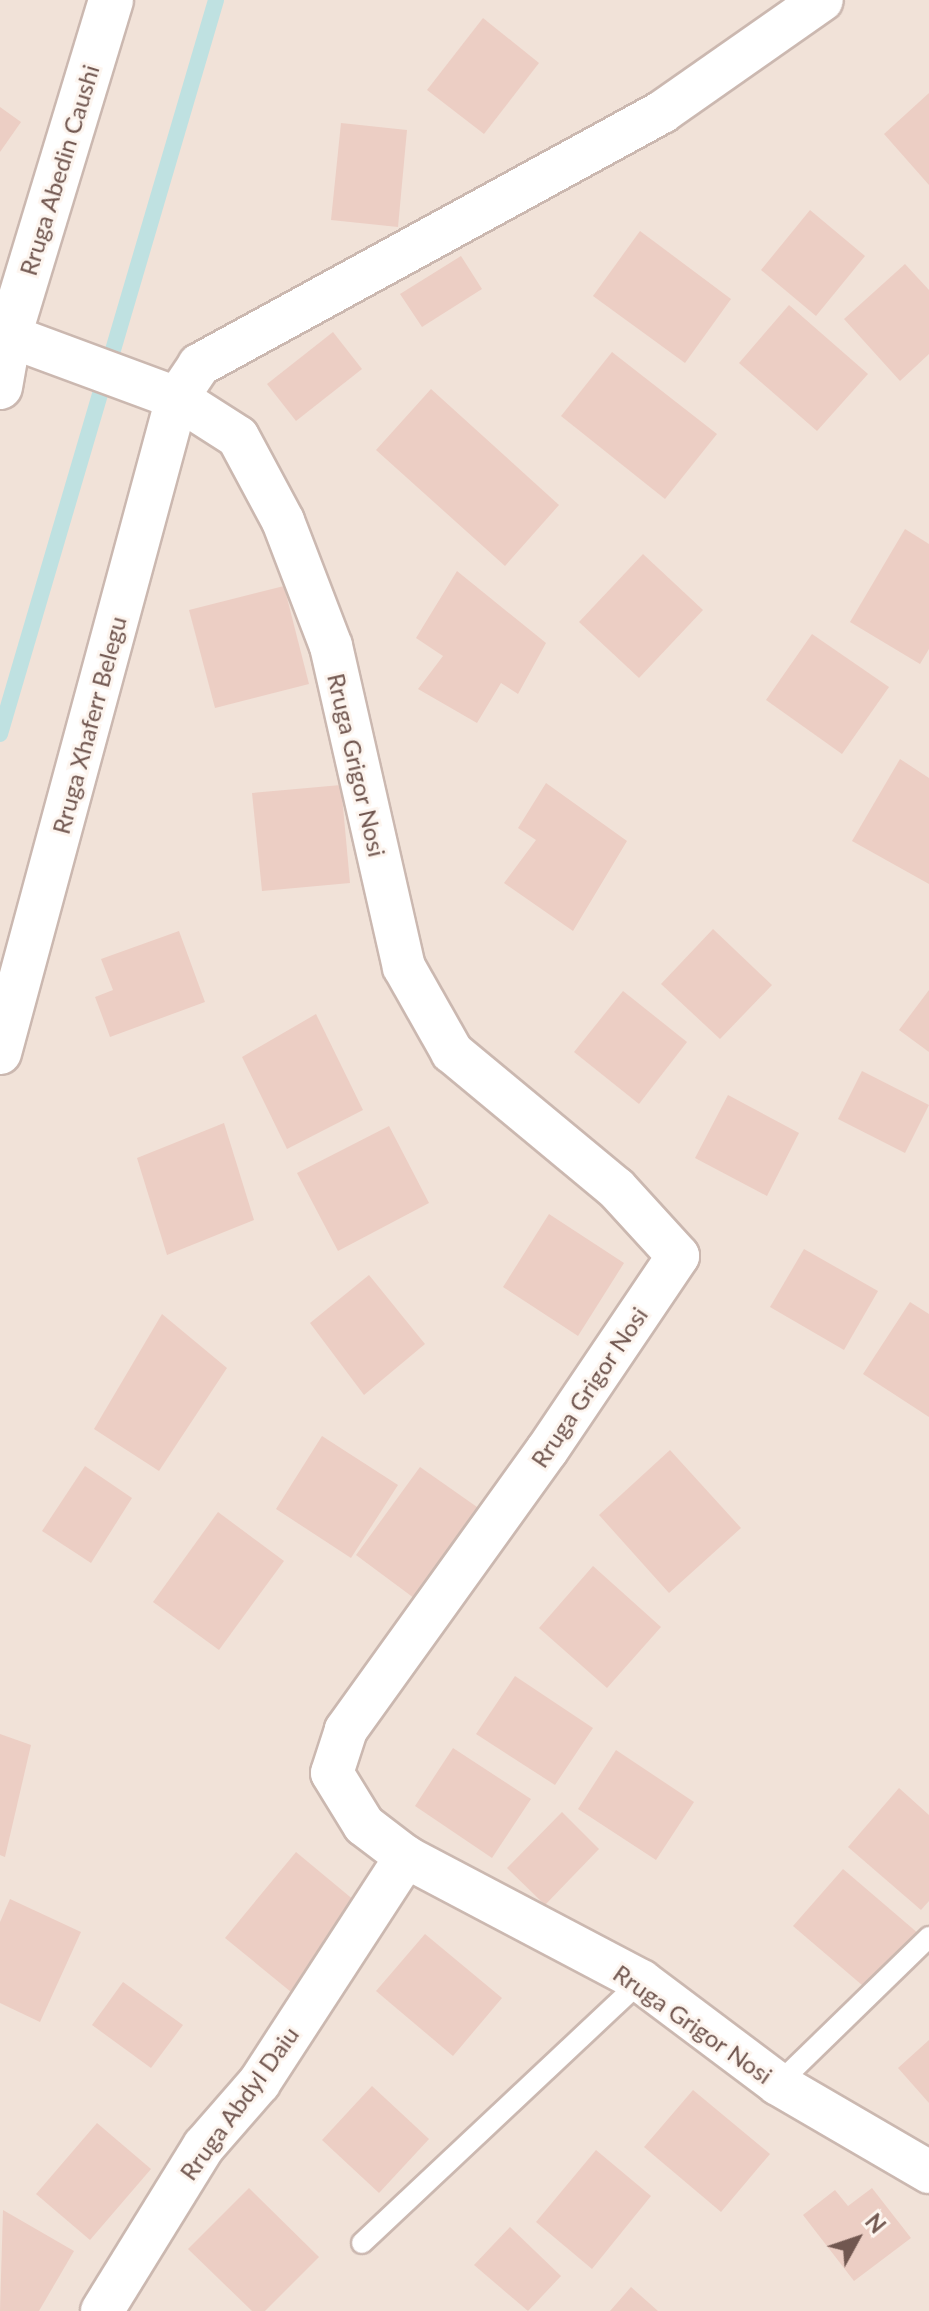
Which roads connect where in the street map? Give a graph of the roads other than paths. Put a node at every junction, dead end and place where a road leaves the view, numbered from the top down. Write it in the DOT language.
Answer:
graph roads {
  1 [pos="111,0"];
  2 [pos="822,0"];
  3 [pos="9,336"];
  4 [pos="0,387"];
  5 [pos="177,398"];
  6 [pos="0,1053"];
  7 [pos="406,1857"];
  8 [pos="929,1937"];
  9 [pos="641,1981"];
  10 [pos="778,2084"];
  11 [pos="929,2172"];
  12 [pos="362,2243"];
  13 [pos="102,2311"];
  1 -- 3 [label="main road, Rruga Abedin Caushi"];
  2 -- 5 [label="street, Rruga Xhaferr Belegu"];
  3 -- 4 [label="main road, Rruga Abedin Caushi"];
  3 -- 5 [label="street"];
  5 -- 6 [label="street, Rruga Xhaferr Belegu"];
  5 -- 7 [label="street, Rruga Grigor Nosi"];
  7 -- 9 [label="street, Rruga Grigor Nosi"];
  7 -- 13 [label="street, Rruga Abdyl Daiu"];
  8 -- 10 [label="lane"];
  9 -- 10 [label="street, Rruga Grigor Nosi"];
  9 -- 12 [label="lane"];
  10 -- 11 [label="street, Rruga Grigor Nosi"];
}
